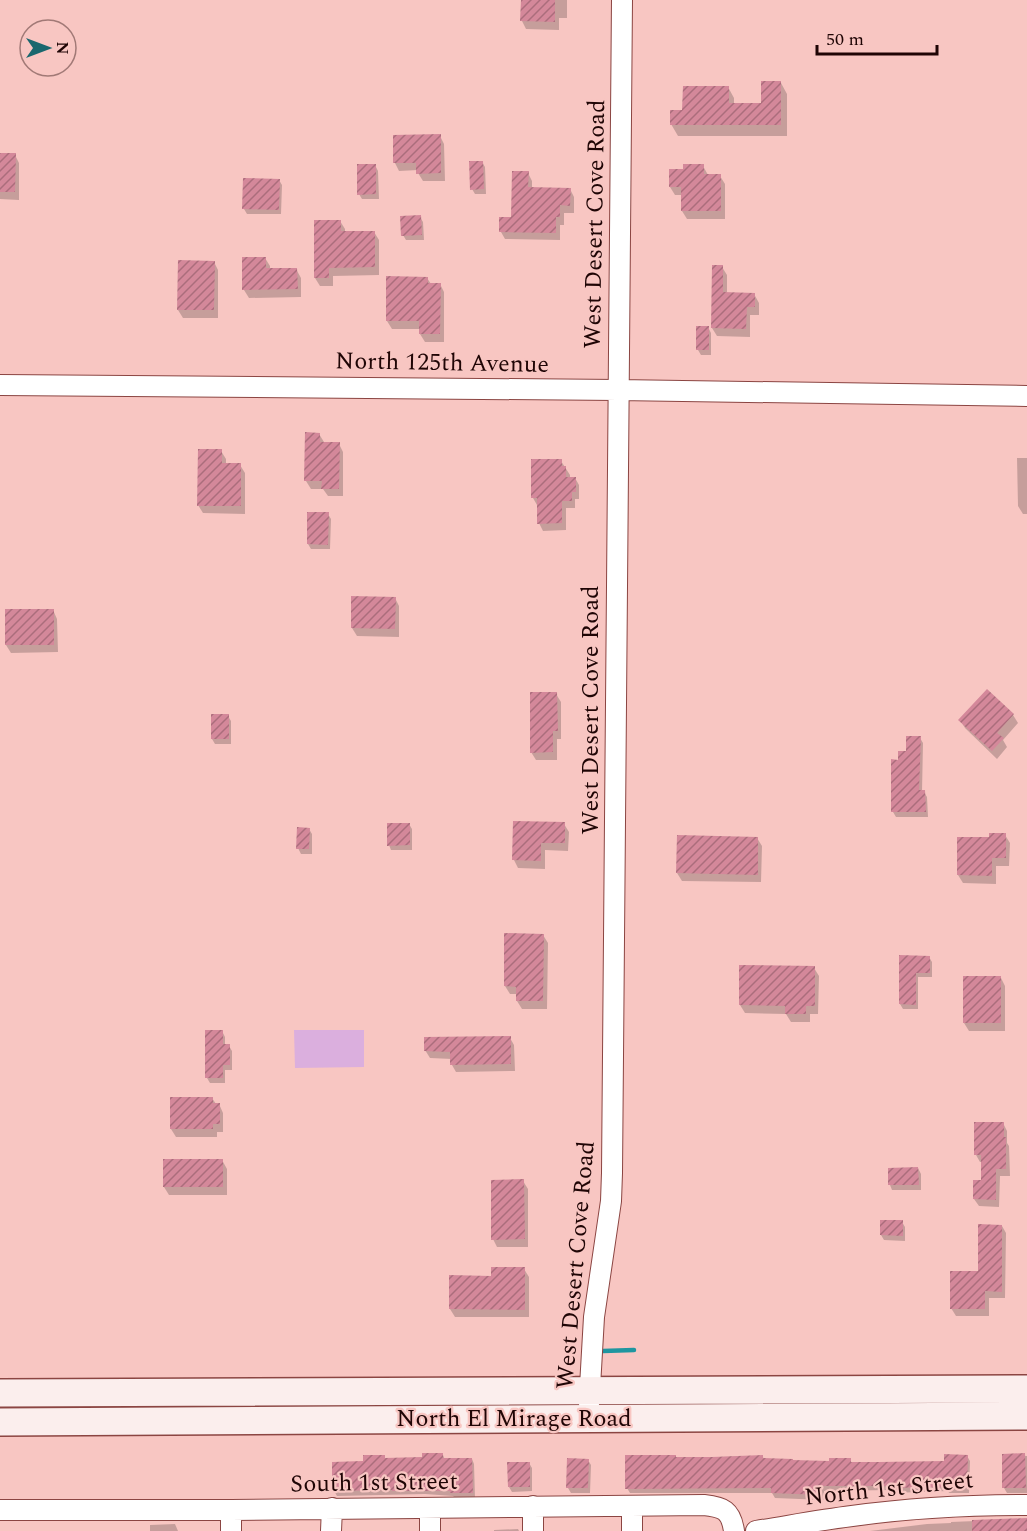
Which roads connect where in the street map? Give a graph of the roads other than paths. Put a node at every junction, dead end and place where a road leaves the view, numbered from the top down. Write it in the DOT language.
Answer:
graph roads {
  1 [pos="622,0"];
  2 [pos="0,385"];
  3 [pos="618,390"];
  4 [pos="1027,396"];
  5 [pos="1027,1389"];
  6 [pos="590,1392"];
  7 [pos="0,1393"];
  8 [pos="1027,1416"];
  9 [pos="589,1419"];
  10 [pos="0,1422"];
  11 [pos="1027,1504"];
  12 [pos="533,1506"];
  13 [pos="632,1506"];
  14 [pos="332,1508"];
  15 [pos="430,1508"];
  16 [pos="0,1510"];
  17 [pos="231,1510"];
  18 [pos="231,1531"];
  19 [pos="331,1531"];
  20 [pos="430,1531"];
  21 [pos="533,1531"];
  22 [pos="632,1531"];
  23 [pos="734,1531"];
  24 [pos="756,1531"];
  1 -- 3 [label="street, West Desert Cove Road"];
  2 -- 3 [label="street, North 125th Avenue"];
  3 -- 4 [label="street, North 125th Avenue"];
  3 -- 6 [label="street, West Desert Cove Road"];
  5 -- 6 [label="main road, North El Mirage Road"];
  6 -- 7 [label="main road, North El Mirage Road"];
  6 -- 9 [label="street, West Desert Cove Road"];
  8 -- 9 [label="main road, North El Mirage Road"];
  9 -- 10 [label="main road, North El Mirage Road"];
  11 -- 24 [label="street, North 1st Street"];
  12 -- 13 [label="street, South 1st Street"];
  12 -- 15 [label="street, South 1st Street"];
  12 -- 21 [label="street"];
  13 -- 22 [label="street"];
  13 -- 23 [label="street, South 1st Street"];
  14 -- 15 [label="street, South 1st Street"];
  14 -- 17 [label="street, South 1st Street"];
  14 -- 19 [label="street"];
  15 -- 20 [label="street"];
  16 -- 17 [label="street, South 1st Street"];
  17 -- 18 [label="street"];
}
